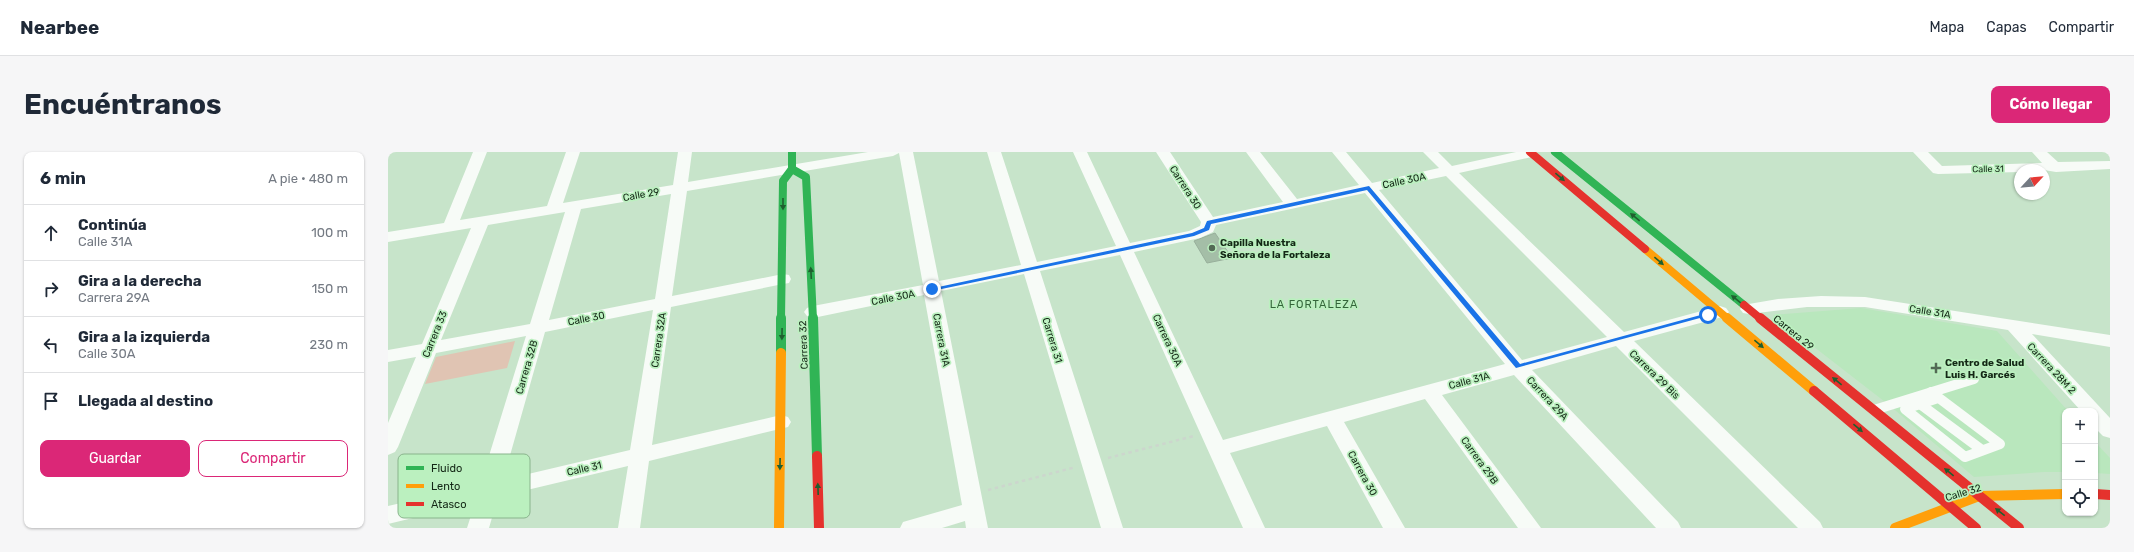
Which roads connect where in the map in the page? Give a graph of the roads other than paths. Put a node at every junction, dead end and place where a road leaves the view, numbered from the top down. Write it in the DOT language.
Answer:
graph roads {
  1 [pos="480,152"];
  2 [pos="572,152"];
  3 [pos="685,152"];
  4 [pos="792,152"];
  5 [pos="893,152"];
  6 [pos="906,152"];
  7 [pos="994,152"];
  8 [pos="1080,152"];
  9 [pos="1163,152"];
  10 [pos="1253,152"];
  11 [pos="1339,152"];
  12 [pos="1430,152"];
  13 [pos="1530,152"];
  14 [pos="1555,152"];
  15 [pos="1920,152"];
  16 [pos="2039,152"];
  17 [pos="2110,165"];
  18 [pos="2056,168"];
  19 [pos="792,169"];
  20 [pos="1449,170"];
  21 [pos="681,188"];
  22 [pos="1369,188"];
  23 [pos="1293,204"];
  24 [pos="574,206"];
  25 [pos="553,209"];
  26 [pos="481,222"];
  27 [pos="1209,222"];
  28 [pos="450,227"];
  29 [pos="388,237"];
  30 [pos="1126,249"];
  31 [pos="1031,269"];
  32 [pos="783,279"];
  33 [pos="932,289"];
  34 [pos="663,303"];
  35 [pos="1749,310"];
  36 [pos="813,312"];
  37 [pos="1720,312"];
  38 [pos="2012,324"];
  39 [pos="538,328"];
  40 [pos="1619,339"];
  41 [pos="2110,341"];
  42 [pos="429,347"];
  43 [pos="388,356"];
  44 [pos="1518,367"];
  45 [pos="1974,379"];
  46 [pos="1429,391"];
  47 [pos="1935,395"];
  48 [pos="1920,404"];
  49 [pos="2089,408"];
  50 [pos="1873,410"];
  51 [pos="1332,418"];
  52 [pos="2098,418"];
  53 [pos="781,422"];
  54 [pos="2110,431"];
  55 [pos="388,447"];
  56 [pos="1218,449"];
  57 [pos="1982,450"];
  58 [pos="501,454"];
  59 [pos="641,454"];
  60 [pos="530,480"];
  61 [pos="2062,494"];
  62 [pos="2098,494"];
  63 [pos="2110,495"];
  64 [pos="1979,496"];
  65 [pos="1951,506"];
  66 [pos="398,513"];
  67 [pos="388,515"];
  68 [pos="481,518"];
  69 [pos="976,519"];
  70 [pos="478,528"];
  71 [pos="629,528"];
  72 [pos="779,528"];
  73 [pos="819,528"];
  74 [pos="911,528"];
  75 [pos="1112,528"];
  76 [pos="1254,528"];
  77 [pos="1394,528"];
  78 [pos="1530,528"];
  79 [pos="1670,528"];
  80 [pos="1812,528"];
  81 [pos="1895,528"];
  82 [pos="1976,528"];
  83 [pos="2019,528"];
  1 -- 28 [label="street"];
  2 -- 25 [label="street"];
  3 -- 21 [label="street, Carrera 32A"];
  4 -- 19 [label="street, Carrera 32"];
  5 -- 19 [label="street, Calle 29"];
  6 -- 33 [label="street, Carrera 31A"];
  7 -- 31 [label="street, Carrera 31"];
  8 -- 30 [label="street, Carrera 30A"];
  9 -- 27 [label="street, Carrera 30"];
  10 -- 23 [label="street"];
  11 -- 22 [label="street, Carrera 29A"];
  12 -- 20 [label="street, Carrera 29 Bis"];
  13 -- 20 [label="street, Calle 30A"];
  13 -- 37 [label="street, one-way"];
  35 -- 14 [label="street, Carrera 29, one-way"];
  15 -- 18 [label="street, Calle 31"];
  16 -- 18 [label="street"];
  17 -- 18 [label="street, Calle 31"];
  19 -- 21 [label="street, Calle 29"];
  19 -- 32 [label="street, Carrera 32, one-way"];
  36 -- 19 [label="street, Carrera 32, one-way"];
  20 -- 22 [label="street, Calle 30A"];
  20 -- 40 [label="street, Carrera 29 Bis"];
  21 -- 24 [label="street, Calle 29"];
  21 -- 34 [label="street, Carrera 32A"];
  22 -- 23 [label="street, Calle 30A"];
  22 -- 44 [label="street, Carrera 29A"];
  23 -- 27 [label="street, Calle 30A"];
  24 -- 25 [label="street, Calle 29"];
  24 -- 39 [label="street, Carrera 32B"];
  25 -- 26 [label="street, Calle 29"];
  26 -- 28 [label="street, Calle 29"];
  26 -- 42 [label="street, Carrera 33"];
  27 -- 30 [label="street, Calle 30A"];
  28 -- 29 [label="street, Calle 29"];
  30 -- 31 [label="street, Calle 30A"];
  30 -- 56 [label="street, Carrera 30A"];
  31 -- 33 [label="street, Calle 30A"];
  31 -- 75 [label="street, Carrera 31"];
  32 -- 34 [label="street, Calle 30"];
  32 -- 53 [label="street, Carrera 32, one-way"];
  33 -- 36 [label="street, Calle 30A"];
  33 -- 69 [label="street, Carrera 31A"];
  34 -- 39 [label="street, Calle 30"];
  34 -- 59 [label="street, Carrera 32A"];
  35 -- 38 [label="street, Calle 31A"];
  50 -- 35 [label="street, Carrera 29, one-way"];
  73 -- 36 [label="street, Carrera 32, one-way"];
  37 -- 40 [label="street, Calle 31A"];
  37 -- 65 [label="street, one-way"];
  38 -- 41 [label="street, Calle 31A"];
  38 -- 49 [label="street, Carrera 28M 2"];
  39 -- 42 [label="street, Calle 30"];
  39 -- 58 [label="street, Carrera 32B"];
  40 -- 44 [label="street, Calle 31A"];
  40 -- 80 [label="street, Carrera 29 Bis"];
  42 -- 43 [label="street, Calle 30"];
  42 -- 55 [label="street, Carrera 33"];
  44 -- 46 [label="street, Calle 31A"];
  44 -- 79 [label="street, Carrera 29A"];
  45 -- 47 [label="lane"];
  46 -- 51 [label="street, Calle 31A"];
  46 -- 78 [label="street, Carrera 29B"];
  47 -- 48 [label="lane"];
  47 -- 50 [label="lane"];
  47 -- 57 [label="lane"];
  48 -- 57 [label="lane"];
  48 -- 57 [label="lane"];
  64 -- 50 [label="street, Carrera 29, one-way"];
  51 -- 56 [label="street, Calle 31A"];
  51 -- 77 [label="street, Carrera 30"];
  52 -- 54 [label="street"];
  53 -- 59 [label="street, Calle 31"];
  53 -- 72 [label="street, Carrera 32, one-way"];
  56 -- 76 [label="street, Carrera 30A"];
  59 -- 60 [label="street, Calle 31"];
  59 -- 71 [label="street, Carrera 32A"];
  61 -- 64 [label="street, Calle 32"];
  62 -- 63 [label="street"];
  64 -- 65 [label="street, Calle 32"];
  83 -- 64 [label="street, Carrera 29, one-way"];
  65 -- 81 [label="street, Calle 32"];
  65 -- 82 [label="street"];
  66 -- 67 [label="street, Calle 31"];
  68 -- 70 [label="street, Carrera 32B"];
  69 -- 74 [label="street"];
}
